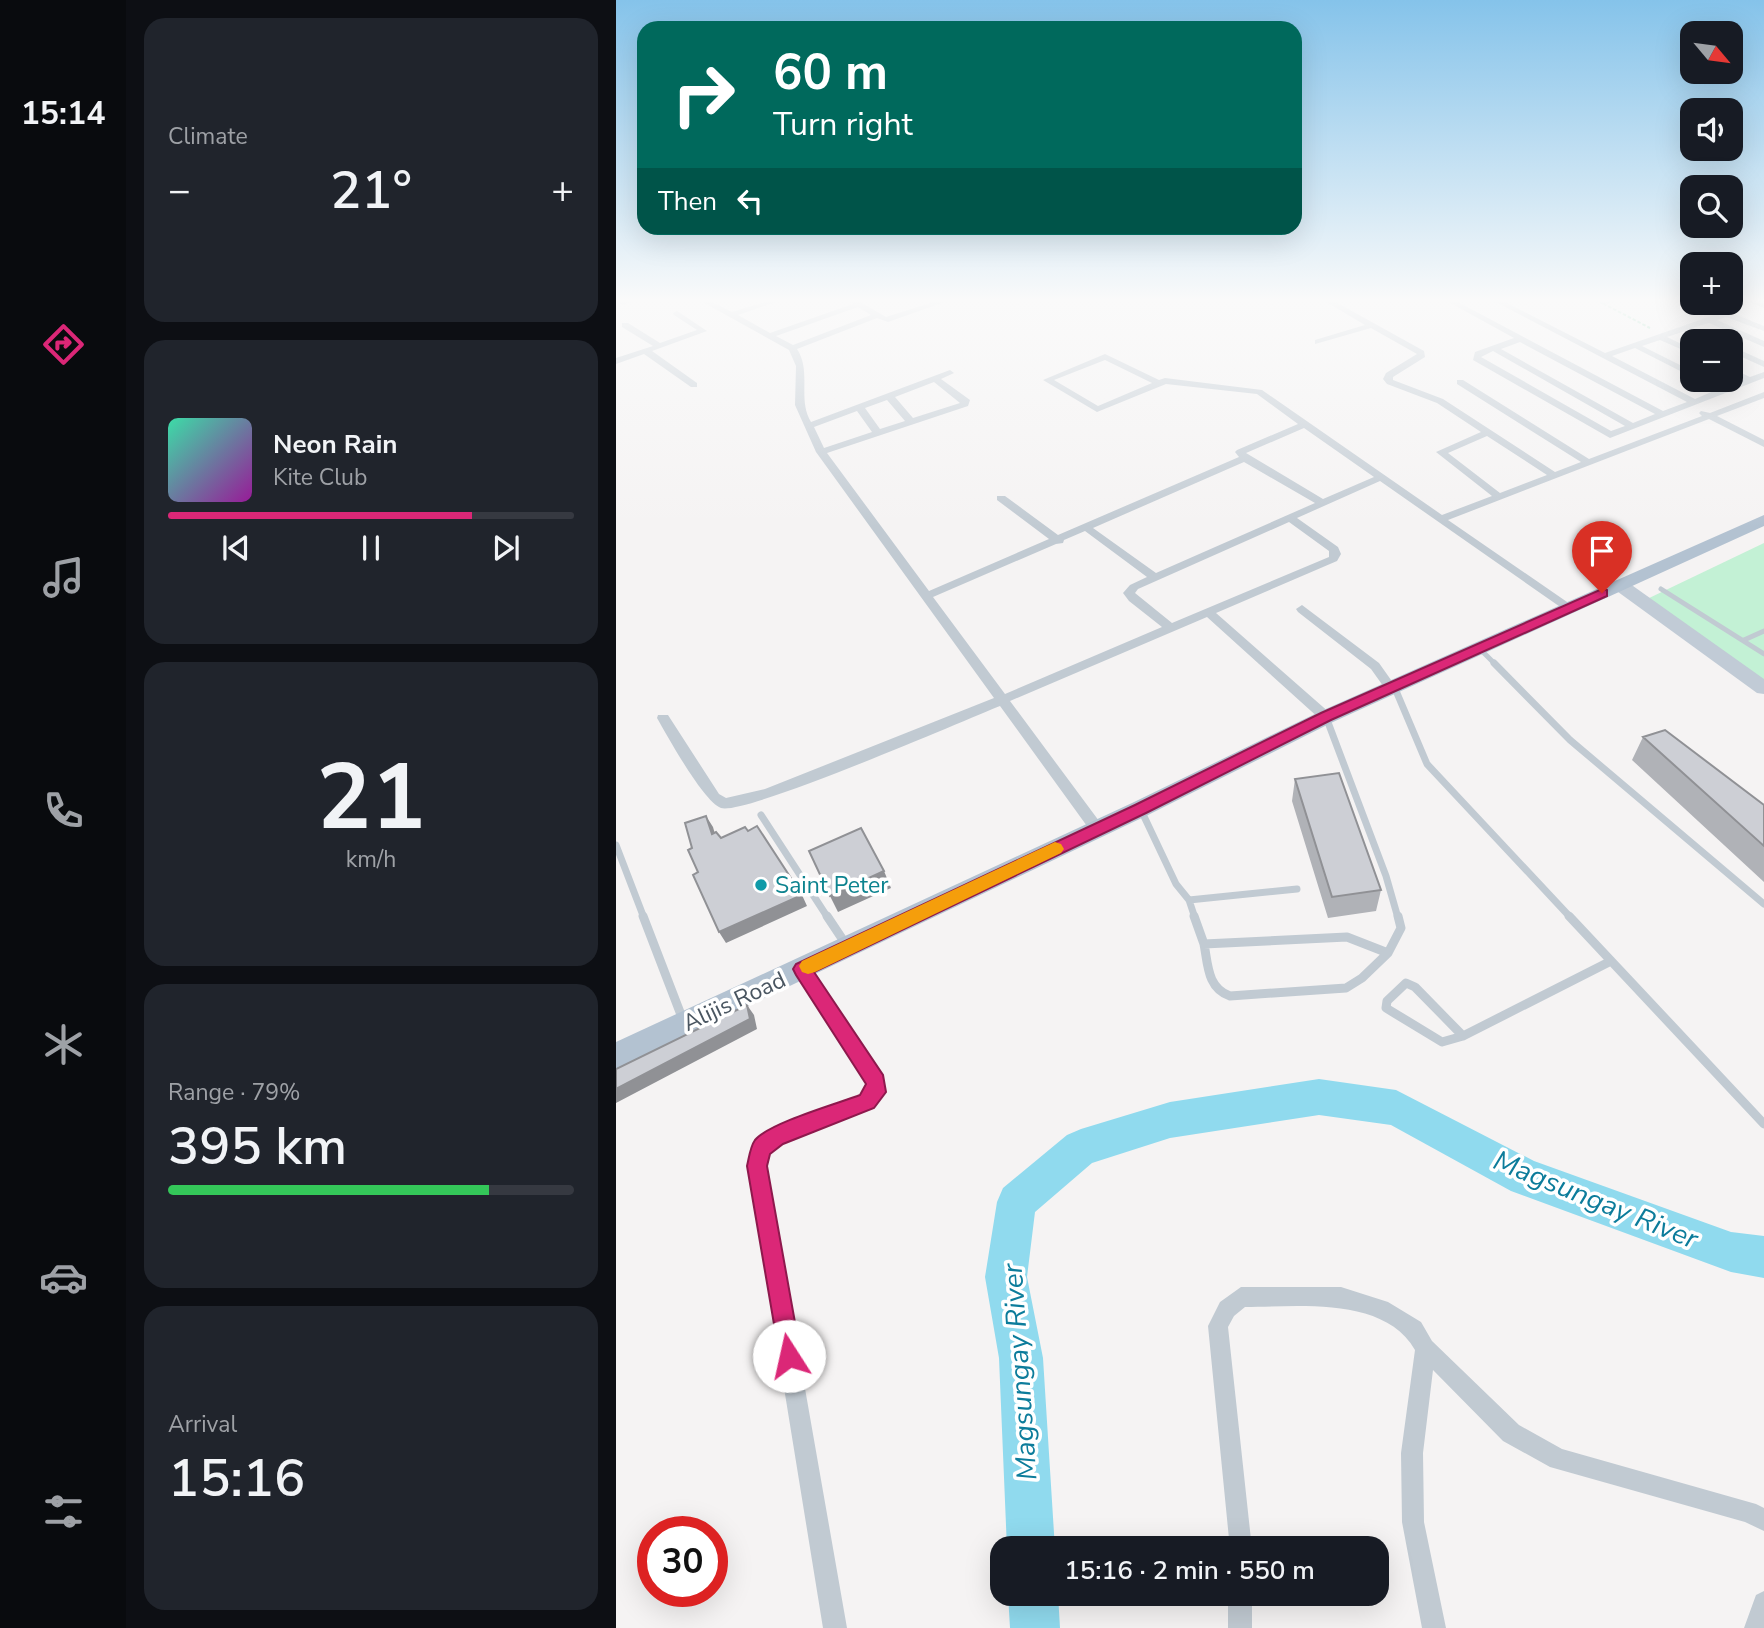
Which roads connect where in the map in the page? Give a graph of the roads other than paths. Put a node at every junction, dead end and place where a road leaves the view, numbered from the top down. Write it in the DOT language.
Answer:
graph roads {
  1 [pos="681,376"];
  2 [pos="800,376"];
  3 [pos="943,376"];
  4 [pos="1057,376"];
  5 [pos="1144,376"];
  6 [pos="1389,376"];
  7 [pos="1507,376"];
  8 [pos="1543,376"];
  9 [pos="1592,376"];
  10 [pos="1641,376"];
  11 [pos="1762,376"];
  12 [pos="1743,377"];
  13 [pos="935,379"];
  14 [pos="1751,381"];
  15 [pos="1461,382"];
  16 [pos="1158,383"];
  17 [pos="1743,384"];
  18 [pos="694,385"];
  19 [pos="1721,392"];
  20 [pos="1764,395"];
  21 [pos="889,396"];
  22 [pos="1691,403"];
  23 [pos="860,408"];
  24 [pos="1661,414"];
  25 [pos="1710,416"];
  26 [pos="911,422"];
  27 [pos="1305,424"];
  28 [pos="809,426"];
  29 [pos="1632,426"];
  30 [pos="1488,432"];
  31 [pos="878,434"];
  32 [pos="1764,444"];
  33 [pos="821,452"];
  34 [pos="1245,458"];
  35 [pos="1588,462"];
  36 [pos="1552,474"];
  37 [pos="1382,477"];
  38 [pos="1498,496"];
  39 [pos="1001,498"];
  40 [pos="1322,503"];
  41 [pos="1290,518"];
  42 [pos="1441,519"];
  43 [pos="1764,520"];
  44 [pos="1087,528"];
  45 [pos="1059,541"];
  46 [pos="1155,578"];
  47 [pos="1620,586"];
  48 [pos="1661,589"];
  49 [pos="926,596"];
  50 [pos="1566,607"];
  51 [pos="1302,610"];
  52 [pos="1208,612"];
  53 [pos="1171,628"];
  54 [pos="1764,631"];
  55 [pos="1744,640"];
  56 [pos="1477,647"];
  57 [pos="1764,654"];
  58 [pos="1392,686"];
  59 [pos="1764,688"];
  60 [pos="1002,700"];
  61 [pos="1326,717"];
  62 [pos="663,718"];
  63 [pos="1140,809"];
  64 [pos="761,815"];
  65 [pos="1097,829"];
  66 [pos="616,845"];
  67 [pos="1297,890"];
  68 [pos="1189,900"];
  69 [pos="1764,904"];
  70 [pos="1203,944"];
  71 [pos="848,947"];
  72 [pos="1388,953"];
  73 [pos="1611,961"];
  74 [pos="802,969"];
  75 [pos="685,1024"];
  76 [pos="1463,1036"];
  77 [pos="616,1056"];
  78 [pos="1764,1124"];
  79 [pos="1425,1348"];
  80 [pos="1764,1520"];
  81 [pos="1240,1536"];
  82 [pos="1764,1603"];
  83 [pos="1240,1606"];
  84 [pos="835,1628"];
  85 [pos="1240,1628"];
  86 [pos="1434,1628"];
  87 [pos="1756,1628"];
  1 -- 18 [label="street"];
  2 -- 28 [label="street"];
  3 -- 13 [label="street"];
  4 -- 16 [label="street"];
  5 -- 16 [label="street"];
  6 -- 30 [label="street"];
  7 -- 29 [label="street"];
  8 -- 29 [label="street"];
  9 -- 24 [label="street"];
  10 -- 22 [label="street"];
  11 -- 14 [label="street"];
  12 -- 14 [label="street"];
  13 -- 21 [label="street"];
  13 -- 26 [label="street"];
  14 -- 17 [label="street"];
  15 -- 35 [label="street"];
  16 -- 27 [label="street"];
  19 -- 22 [label="street"];
  20 -- 25 [label="street"];
  21 -- 23 [label="street"];
  21 -- 26 [label="street"];
  22 -- 24 [label="street"];
  22 -- 25 [label="street"];
  23 -- 28 [label="street"];
  23 -- 31 [label="street"];
  24 -- 29 [label="street"];
  25 -- 32 [label="street"];
  25 -- 35 [label="street"];
  26 -- 31 [label="street"];
  27 -- 34 [label="street"];
  27 -- 37 [label="street"];
  28 -- 33 [label="street"];
  30 -- 36 [label="street"];
  30 -- 38 [label="street"];
  31 -- 33 [label="street"];
  33 -- 49 [label="street"];
  34 -- 40 [label="street"];
  34 -- 44 [label="street"];
  35 -- 36 [label="street"];
  36 -- 38 [label="street"];
  37 -- 40 [label="street"];
  37 -- 42 [label="street"];
  38 -- 42 [label="street"];
  39 -- 45 [label="street"];
  40 -- 41 [label="street"];
  41 -- 46 [label="street"];
  41 -- 52 [label="street"];
  42 -- 50 [label="street"];
  43 -- 47 [label="main road, Alijis Road"];
  44 -- 45 [label="street"];
  44 -- 46 [label="street"];
  45 -- 49 [label="street"];
  46 -- 53 [label="street"];
  47 -- 50 [label="main road, Alijis Road"];
  47 -- 59 [label="street"];
  48 -- 55 [label="lane"];
  49 -- 60 [label="street"];
  50 -- 56 [label="main road, Alijis Road"];
  51 -- 58 [label="street"];
  52 -- 53 [label="street"];
  52 -- 61 [label="street"];
  53 -- 60 [label="street"];
  54 -- 55 [label="lane"];
  55 -- 57 [label="lane"];
  56 -- 58 [label="main road, Alijis Road"];
  56 -- 69 [label="lane"];
  58 -- 61 [label="main road, Alijis Road"];
  58 -- 73 [label="lane"];
  60 -- 62 [label="street"];
  60 -- 65 [label="street"];
  61 -- 63 [label="main road, Alijis Road"];
  61 -- 72 [label="lane"];
  63 -- 65 [label="main road, Alijis Road"];
  63 -- 68 [label="lane"];
  64 -- 71 [label="lane"];
  65 -- 71 [label="main road, Alijis Road"];
  66 -- 75 [label="lane"];
  67 -- 68 [label="lane"];
  68 -- 70 [label="lane"];
  70 -- 72 [label="lane"];
  70 -- 72 [label="lane"];
  71 -- 74 [label="main road, Alijis Road"];
  73 -- 76 [label="lane"];
  73 -- 78 [label="lane"];
  74 -- 75 [label="main road, Alijis Road"];
  74 -- 84 [label="street"];
  75 -- 77 [label="main road, Alijis Road"];
  76 -- 76 [label="lane"];
  79 -- 80 [label="street"];
  79 -- 81 [label="street"];
  79 -- 86 [label="street"];
  82 -- 87 [label="street"];
  83 -- 85 [label="street"];
}
